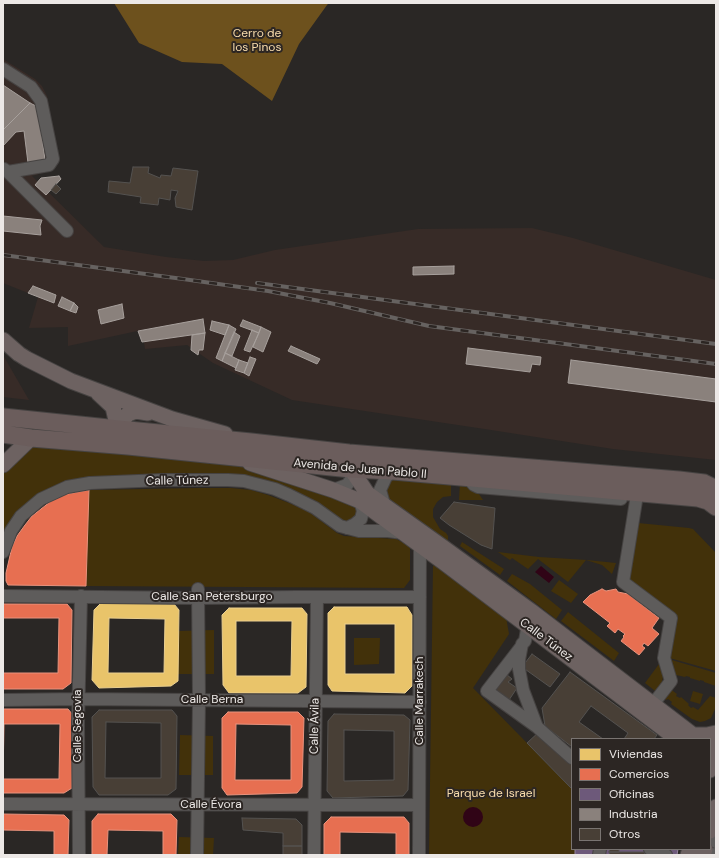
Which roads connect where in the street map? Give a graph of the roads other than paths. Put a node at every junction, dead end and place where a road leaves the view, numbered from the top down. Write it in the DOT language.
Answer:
graph roads {
  1 [pos="3,69"];
  2 [pos="6,170"];
  3 [pos="67,231"];
  4 [pos="3,340"];
  5 [pos="95,390"];
  6 [pos="3,417"];
  7 [pos="172,419"];
  8 [pos="118,430"];
  9 [pos="3,434"];
  10 [pos="31,438"];
  11 [pos="251,442"];
  12 [pos="128,446"];
  13 [pos="232,457"];
  14 [pos="3,465"];
  15 [pos="352,465"];
  16 [pos="393,472"];
  17 [pos="716,489"];
  18 [pos="333,490"];
  19 [pos="641,497"];
  20 [pos="360,501"];
  21 [pos="384,504"];
  22 [pos="716,507"];
  23 [pos="347,528"];
  24 [pos="409,530"];
  25 [pos="7,533"];
  26 [pos="440,544"];
  27 [pos="421,546"];
  28 [pos="3,552"];
  29 [pos="198,593"];
  30 [pos="7,594"];
  31 [pos="81,596"];
  32 [pos="317,597"];
  33 [pos="420,597"];
  34 [pos="529,618"];
  35 [pos="522,644"];
  36 [pos="79,699"];
  37 [pos="3,700"];
  38 [pos="199,700"];
  39 [pos="316,701"];
  40 [pos="420,702"];
  41 [pos="653,704"];
  42 [pos="537,727"];
  43 [pos="676,732"];
  44 [pos="716,732"];
  45 [pos="716,746"];
  46 [pos="571,757"];
  47 [pos="711,763"];
  48 [pos="3,804"];
  49 [pos="78,804"];
  50 [pos="198,804"];
  51 [pos="314,805"];
  52 [pos="420,805"];
  53 [pos="716,807"];
  54 [pos="711,828"];
  55 [pos="716,854"];
  56 [pos="79,855"];
  57 [pos="197,855"];
  58 [pos="314,855"];
  59 [pos="419,855"];
  60 [pos="710,855"];
  1 -- 2 [label="street"];
  2 -- 3 [label="street"];
  4 -- 5 [label="main road"];
  5 -- 7 [label="main road"];
  5 -- 8 [label="main road"];
  6 -- 8 [label="highway, Avenida de Juan Pablo II"];
  7 -- 8 [label="main road"];
  7 -- 11 [label="main road"];
  8 -- 11 [label="highway, Avenida de Juan Pablo II"];
  8 -- 12 [label="highway"];
  9 -- 10 [label="highway, Avenida de Juan Pablo II"];
  10 -- 12 [label="highway, Avenida de Juan Pablo II"];
  10 -- 14 [label="main road"];
  11 -- 15 [label="highway, Avenida de Juan Pablo II"];
  12 -- 13 [label="highway, Avenida de Juan Pablo II"];
  13 -- 15 [label="highway, Avenida de Juan Pablo II"];
  13 -- 18 [label="main road, Calle Túnez"];
  15 -- 16 [label="highway, Avenida de Juan Pablo II"];
  15 -- 17 [label="highway, Avenida de Juan Pablo II"];
  15 -- 18 [label="street"];
  15 -- 21 [label="main road, Calle Túnez"];
  16 -- 19 [label="highway, Avenida de Juan Pablo II"];
  16 -- 21 [label="street"];
  18 -- 20 [label="main road, Calle Túnez"];
  19 -- 22 [label="highway, Avenida de Juan Pablo II"];
  19 -- 41 [label="street"];
  20 -- 23 [label="street"];
  20 -- 24 [label="main road, Calle Túnez"];
  21 -- 24 [label="main road, Calle Túnez"];
  23 -- 24 [label="street, Calle Túnez"];
  23 -- 25 [label="street, Calle Túnez"];
  24 -- 26 [label="main road, Calle Túnez"];
  24 -- 27 [label="main road, Calle Túnez"];
  25 -- 28 [label="street, Calle Túnez"];
  26 -- 27 [label="street"];
  26 -- 34 [label="main road, Calle Túnez"];
  27 -- 33 [label="street, Calle Marrakech"];
  27 -- 34 [label="main road, Calle Túnez"];
  29 -- 31 [label="street, Calle San Petersburgo"];
  29 -- 32 [label="street, Calle San Petersburgo"];
  29 -- 38 [label="street"];
  30 -- 31 [label="street, Calle San Petersburgo"];
  31 -- 36 [label="street, Calle Segovia"];
  32 -- 33 [label="street, Calle San Petersburgo"];
  32 -- 39 [label="street, Calle Ávila"];
  33 -- 40 [label="street, Calle Marrakech"];
  34 -- 35 [label="street"];
  34 -- 41 [label="main road, Calle Túnez"];
  34 -- 43 [label="main road, Calle Túnez"];
  35 -- 42 [label="street"];
  35 -- 42 [label="street"];
  36 -- 37 [label="street, Calle Berna"];
  36 -- 38 [label="street, Calle Berna"];
  36 -- 49 [label="street, Calle Segovia"];
  38 -- 39 [label="street, Calle Berna"];
  38 -- 50 [label="street"];
  39 -- 40 [label="street, Calle Berna"];
  39 -- 51 [label="street, Calle Ávila"];
  40 -- 52 [label="street, Calle Marrakech"];
  41 -- 43 [label="main road, Calle Túnez"];
  42 -- 46 [label="street"];
  43 -- 44 [label="main road, Calle Túnez"];
  45 -- 47 [label="main road"];
  48 -- 49 [label="street, Calle Évora"];
  49 -- 50 [label="street, Calle Évora"];
  49 -- 56 [label="street, Calle Segovia"];
  50 -- 51 [label="street, Calle Évora"];
  50 -- 57 [label="street"];
  51 -- 52 [label="street, Calle Évora"];
  51 -- 58 [label="street, Calle Ávila"];
  52 -- 59 [label="street, Calle Marrakech"];
  53 -- 54 [label="main road"];
  55 -- 60 [label="street"];
}
